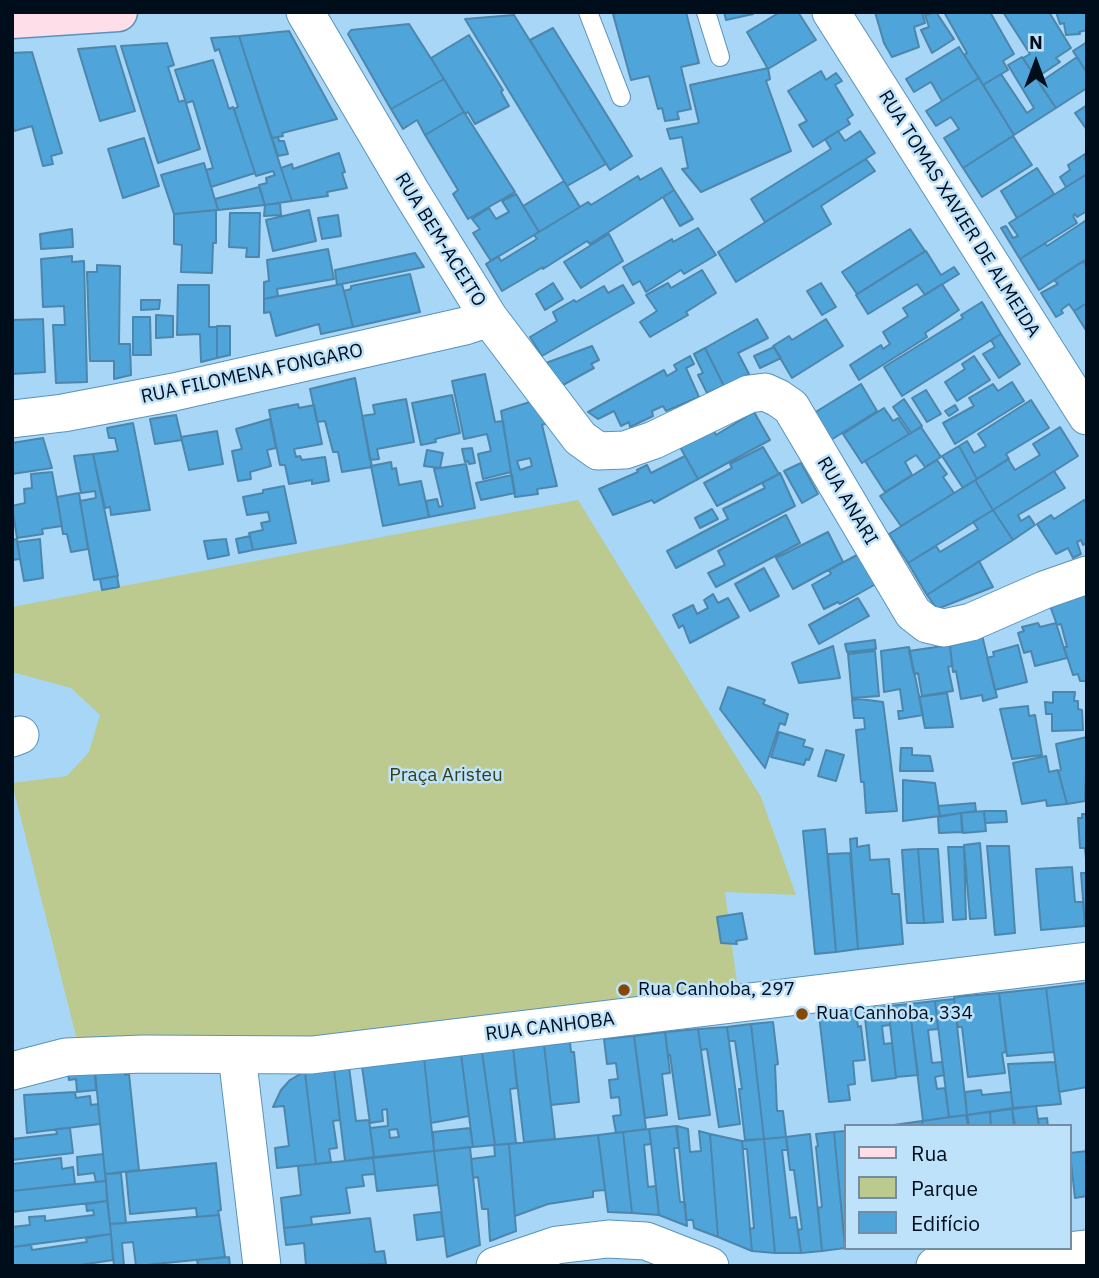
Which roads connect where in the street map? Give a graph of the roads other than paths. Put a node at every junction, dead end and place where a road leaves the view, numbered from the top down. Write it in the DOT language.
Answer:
graph roads {
  1 [pos="118,12"];
  2 [pos="305,12"];
  3 [pos="588,12"];
  4 [pos="706,12"];
  5 [pos="831,12"];
  6 [pos="12,19"];
  7 [pos="720,57"];
  8 [pos="621,97"];
  9 [pos="488,318"];
  10 [pos="1087,416"];
  11 [pos="12,419"];
  12 [pos="597,451"];
  13 [pos="1087,575"];
  14 [pos="1087,961"];
  15 [pos="237,1055"];
  16 [pos="12,1071"];
  17 [pos="1087,1249"];
  18 [pos="262,1266"];
  19 [pos="495,1266"];
  20 [pos="710,1266"];
  21 [pos="935,1266"];
  1 -- 6 [label="main road"];
  2 -- 9 [label="street, RUA BEM-ACEITO"];
  3 -- 8 [label="lane"];
  4 -- 7 [label="lane"];
  5 -- 10 [label="street, RUA TOMAS XAVIER DE ALMEIDA"];
  9 -- 11 [label="street, RUA FILOMENA FONGARO"];
  9 -- 12 [label="street, RUA BEM-ACEITO"];
  12 -- 13 [label="street, RUA ANARI"];
  14 -- 15 [label="street, RUA CANHOBA"];
  15 -- 16 [label="street, RUA CANHOBA"];
  15 -- 18 [label="street"];
  17 -- 21 [label="street"];
  19 -- 20 [label="street"];
}
